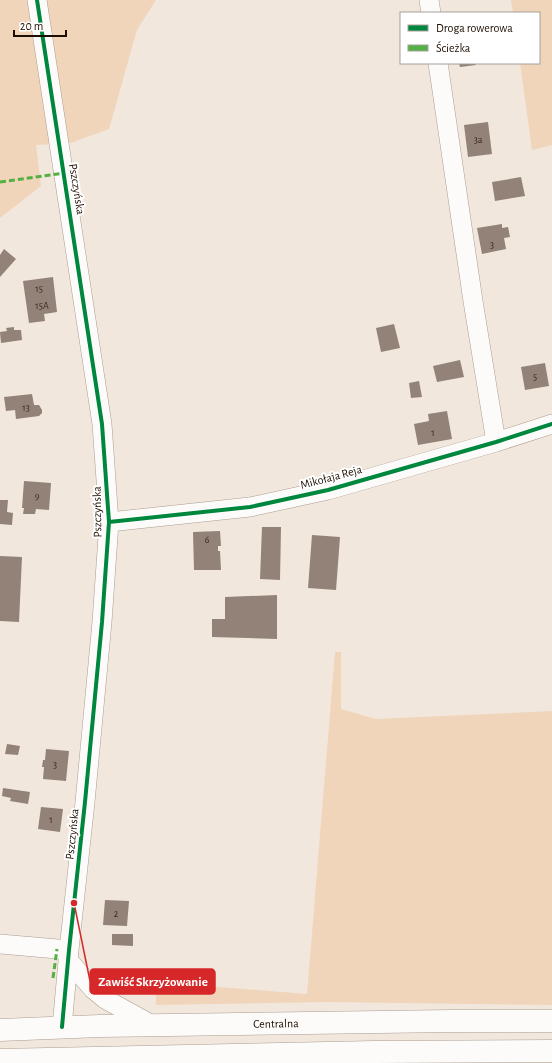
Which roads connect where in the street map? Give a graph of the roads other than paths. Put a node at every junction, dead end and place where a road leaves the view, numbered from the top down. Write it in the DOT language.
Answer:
graph roads {
  1 [pos="37,0"];
  2 [pos="429,0"];
  3 [pos="431,12"];
  4 [pos="438,64"];
  5 [pos="552,424"];
  6 [pos="496,442"];
  7 [pos="109,522"];
  8 [pos="0,944"];
  9 [pos="69,955"];
  10 [pos="552,1021"];
  11 [pos="154,1026"];
  12 [pos="62,1027"];
  13 [pos="0,1030"];
  14 [pos="552,1051"];
  15 [pos="0,1060"];
  16 [pos="52,1061"];
  17 [pos="112,1061"];
  1 -- 7 [label="street, Pszczyńska"];
  2 -- 3 [label="street"];
  4 -- 6 [label="street"];
  5 -- 6 [label="street, Mikołaja Reja"];
  6 -- 7 [label="street, Mikołaja Reja"];
  7 -- 9 [label="street, Pszczyńska"];
  8 -- 9 [label="street"];
  9 -- 11 [label="street"];
  9 -- 12 [label="street, Pszczyńska"];
  10 -- 11 [label="main road, Centralna"];
  11 -- 12 [label="main road, Centralna"];
  12 -- 13 [label="main road, Centralna"];
  12 -- 16 [label="main road"];
  14 -- 17 [label="main road"];
  15 -- 16 [label="main road"];
  16 -- 17 [label="main road"];
}
